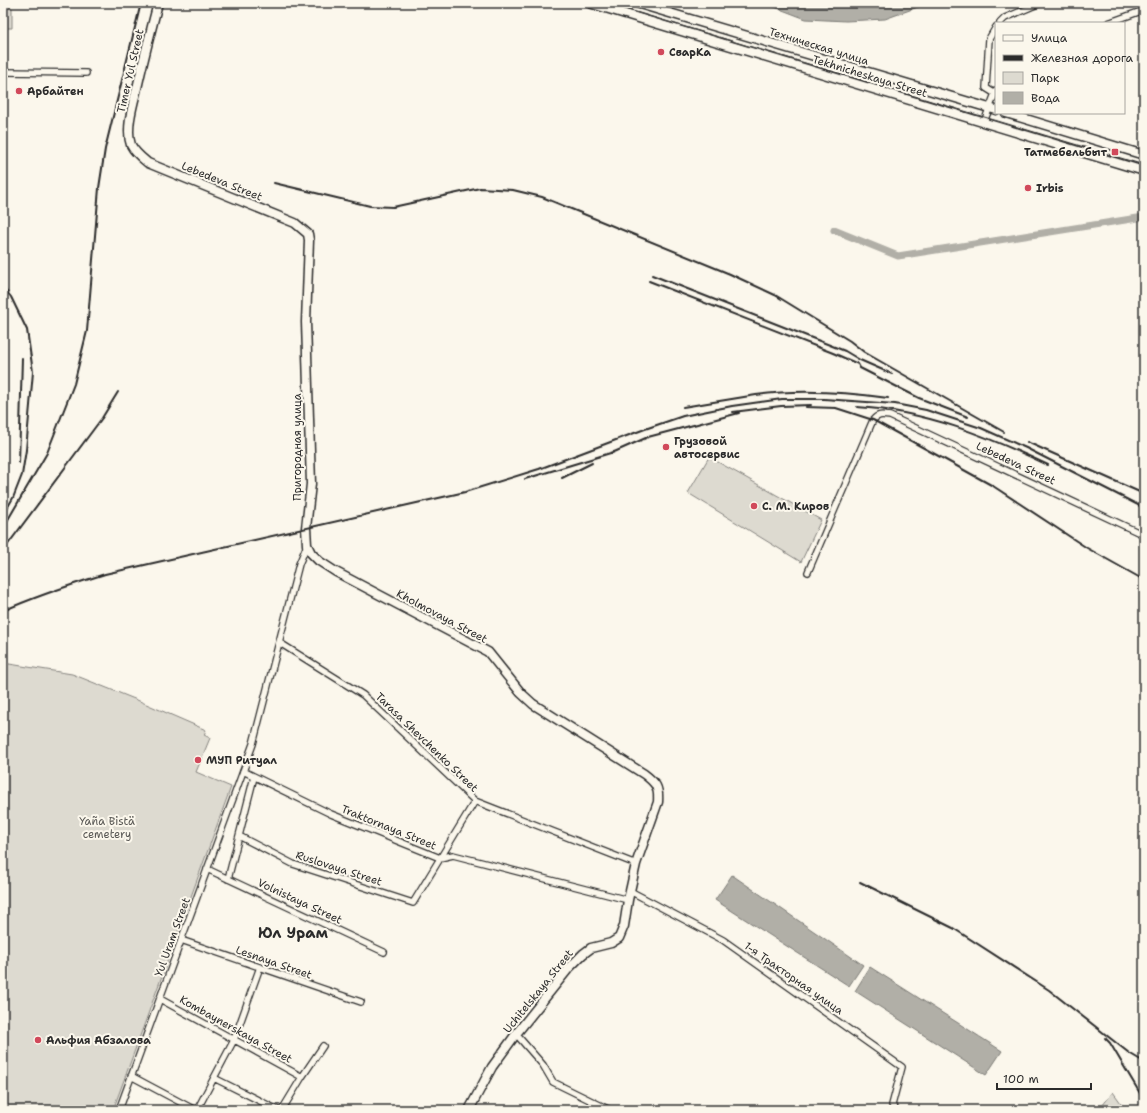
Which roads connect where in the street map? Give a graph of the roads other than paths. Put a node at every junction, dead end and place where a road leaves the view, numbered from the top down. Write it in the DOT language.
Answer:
graph roads {
  1 [pos="158,3"];
  2 [pos="589,3"];
  3 [pos="636,3"];
  4 [pos="1040,3"];
  5 [pos="1144,10"];
  6 [pos="1001,22"];
  7 [pos="1111,22"];
  8 [pos="995,29"];
  9 [pos="3,72"];
  10 [pos="86,73"];
  11 [pos="995,92"];
  12 [pos="993,109"];
  13 [pos="1009,114"];
  14 [pos="984,122"];
  15 [pos="132,145"];
  16 [pos="1144,155"];
  17 [pos="1144,172"];
  18 [pos="308,234"];
  19 [pos="1144,535"];
  20 [pos="307,545"];
  21 [pos="808,572"];
  22 [pos="280,643"];
  23 [pos="242,771"];
  24 [pos="254,777"];
  25 [pos="656,785"];
  26 [pos="475,802"];
  27 [pos="239,836"];
  28 [pos="440,858"];
  29 [pos="636,864"];
  30 [pos="207,869"];
  31 [pos="228,879"];
  32 [pos="630,891"];
  33 [pos="628,900"];
  34 [pos="182,940"];
  35 [pos="384,952"];
  36 [pos="260,967"];
  37 [pos="160,999"];
  38 [pos="361,1002"];
  39 [pos="516,1034"];
  40 [pos="234,1040"];
  41 [pos="323,1046"];
  42 [pos="132,1076"];
  43 [pos="302,1077"];
  44 [pos="214,1078"];
  45 [pos="890,1107"];
  46 [pos="119,1110"];
  47 [pos="196,1110"];
  48 [pos="278,1110"];
  49 [pos="282,1110"];
  50 [pos="469,1110"];
  51 [pos="610,1110"];
  52 [pos="896,1110"];
  1 -- 15 [label="street, Timer Yul Street"];
  2 -- 14 [label="street, Tekhnicheskaya Street"];
  3 -- 12 [label="street, Техническая улица"];
  4 -- 6 [label="street"];
  5 -- 7 [label="street"];
  8 -- 11 [label="street"];
  9 -- 10 [label="street"];
  11 -- 12 [label="street"];
  12 -- 14 [label="street"];
  13 -- 16 [label="street"];
  14 -- 17 [label="street, Tekhnicheskaya Street"];
  15 -- 18 [label="street, Lebedeva Street"];
  18 -- 20 [label="street, Пригородная улица"];
  19 -- 21 [label="street, Lebedeva Street"];
  20 -- 22 [label="street, Пригородная улица"];
  20 -- 25 [label="street, Kholmovaya Street"];
  22 -- 23 [label="street, Пригородная улица"];
  22 -- 26 [label="street, Tarasa Shevchenko Street"];
  23 -- 24 [label="street, Traktornaya Street"];
  23 -- 30 [label="street, Yul Uram Street"];
  24 -- 27 [label="street"];
  24 -- 28 [label="street, Traktornaya Street"];
  25 -- 29 [label="street, Uchitelskaya Street"];
  26 -- 28 [label="street"];
  26 -- 29 [label="street, Tarasa Shevchenko Street"];
  27 -- 28 [label="street, Ruslovaya Street"];
  27 -- 31 [label="street"];
  28 -- 33 [label="street, Traktornaya Street"];
  29 -- 32 [label="street, Uchitelskaya Street"];
  30 -- 31 [label="street, Volnistaya Street"];
  30 -- 34 [label="street, Yul Uram Street"];
  31 -- 35 [label="street, Volnistaya Street"];
  32 -- 33 [label="street, Uchitelskaya Street"];
  32 -- 45 [label="street, 1-я Тракторная улица"];
  33 -- 39 [label="street, Uchitelskaya Street"];
  34 -- 36 [label="street, Lesnaya Street"];
  34 -- 37 [label="street, Yul Uram Street"];
  36 -- 38 [label="street, Lesnaya Street"];
  36 -- 40 [label="street"];
  37 -- 40 [label="street, Kombaynerskaya Street"];
  37 -- 42 [label="street, Yul Uram Street"];
  39 -- 50 [label="street, Uchitelskaya Street"];
  39 -- 51 [label="street"];
  40 -- 43 [label="street, Kombaynerskaya Street"];
  40 -- 44 [label="street"];
  41 -- 43 [label="street"];
  42 -- 46 [label="street, Yul Uram Street"];
  42 -- 47 [label="street"];
  43 -- 49 [label="street"];
  44 -- 47 [label="street"];
  44 -- 48 [label="street"];
  45 -- 52 [label="street, 1-я Тракторная улица"];
}
